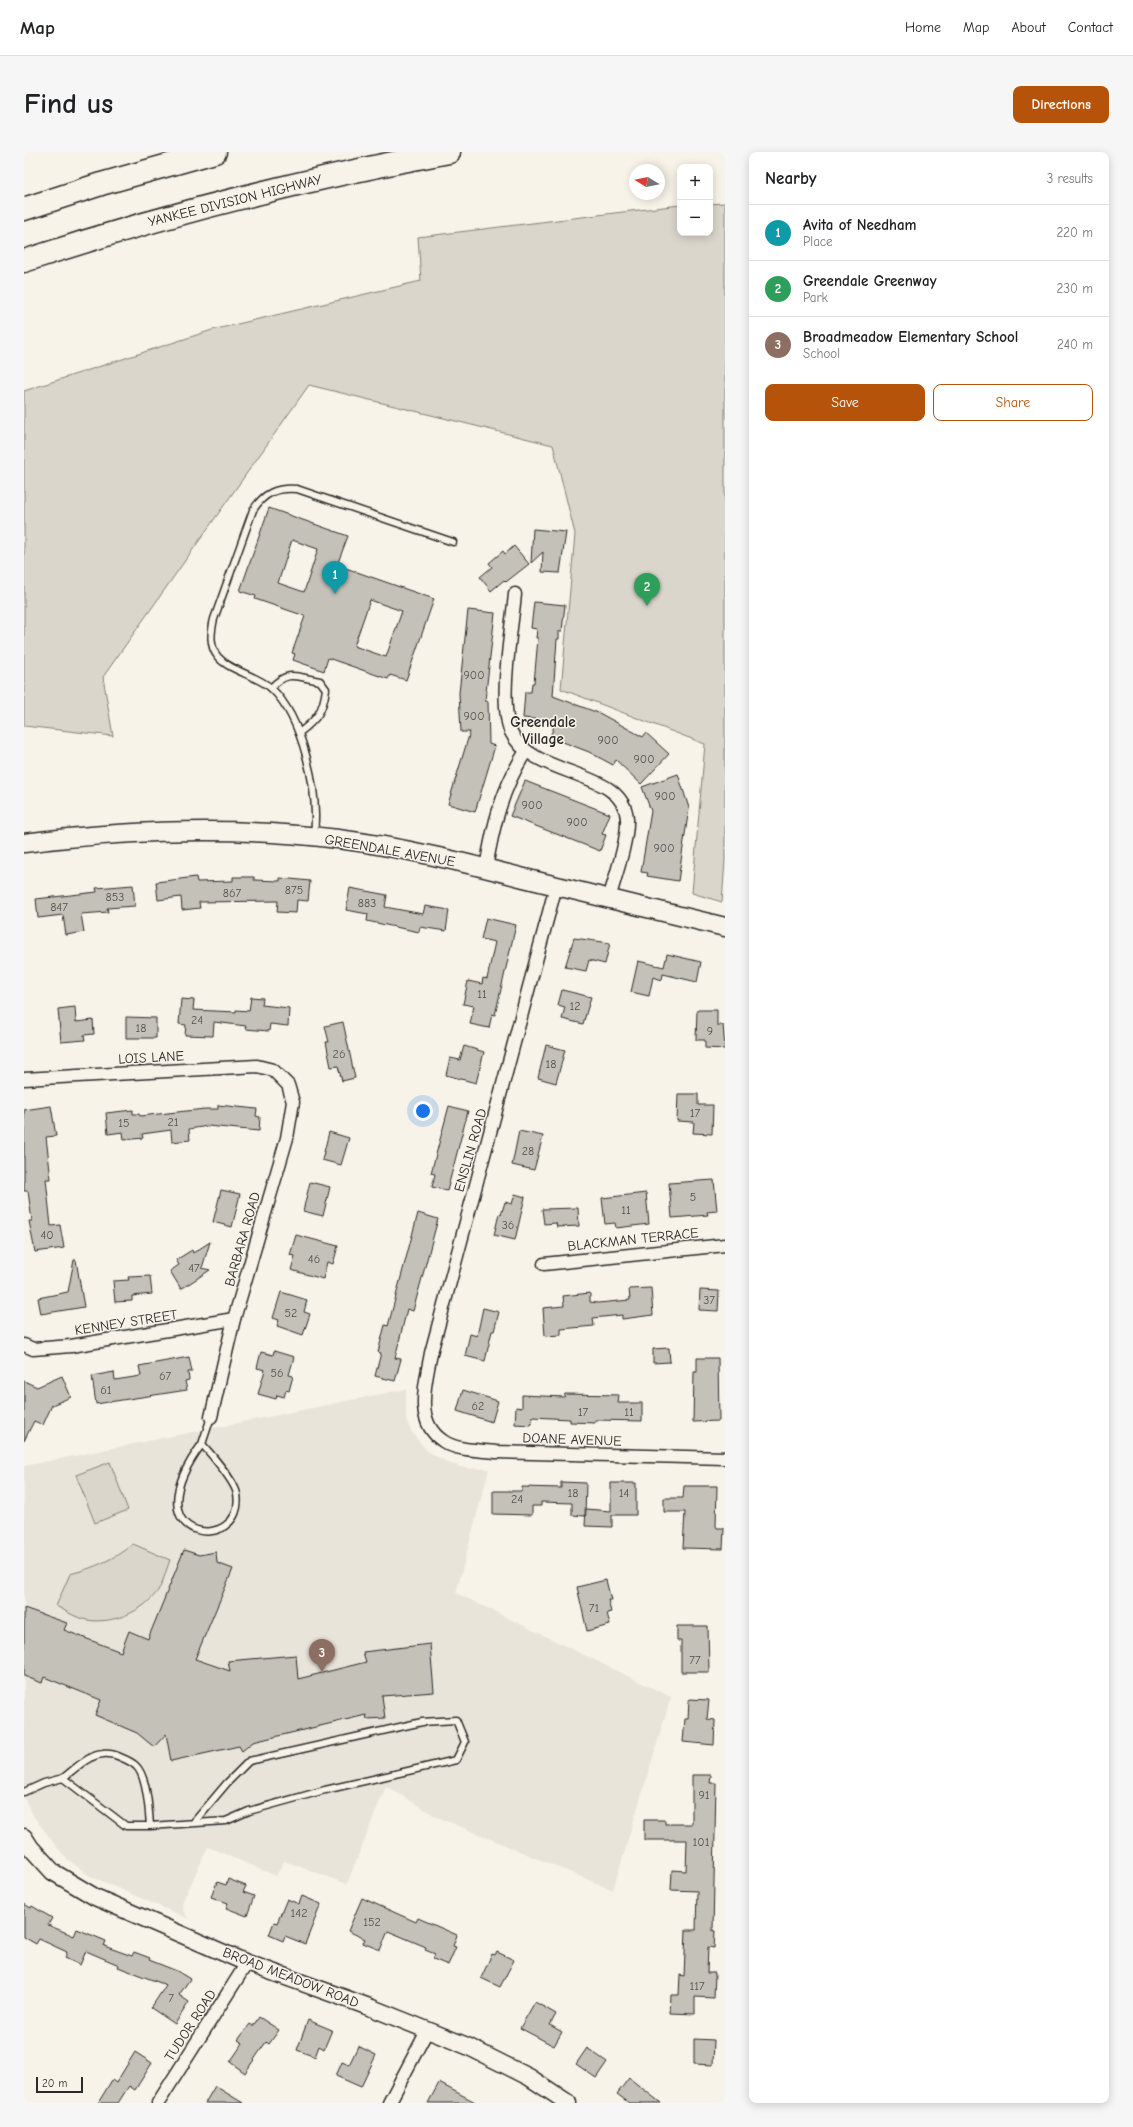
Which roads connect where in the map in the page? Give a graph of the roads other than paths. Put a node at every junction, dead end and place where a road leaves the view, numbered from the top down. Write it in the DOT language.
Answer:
graph roads {
  1 [pos="215,152"];
  2 [pos="449,152"];
  3 [pos="24,209"];
  4 [pos="24,261"];
  5 [pos="453,542"];
  6 [pos="515,594"];
  7 [pos="271,688"];
  8 [pos="299,733"];
  9 [pos="526,751"];
  10 [pos="314,836"];
  11 [pos="24,843"];
  12 [pos="486,868"];
  13 [pos="556,886"];
  14 [pos="609,899"];
  15 [pos="725,927"];
  16 [pos="277,1074"];
  17 [pos="24,1079"];
  18 [pos="725,1245"];
  19 [pos="544,1264"];
  20 [pos="234,1319"];
  21 [pos="24,1345"];
  22 [pos="211,1417"];
  23 [pos="427,1424"];
  24 [pos="202,1444"];
  25 [pos="725,1458"];
  26 [pos="63,1778"];
  27 [pos="24,1792"];
  28 [pos="194,1822"];
  29 [pos="150,1826"];
  30 [pos="24,1838"];
  31 [pos="247,1963"];
  32 [pos="427,2031"];
  33 [pos="158,2103"];
  34 [pos="389,2103"];
  35 [pos="568,2103"];
  1 -- 3 [label="highway"];
  2 -- 4 [label="highway, YANKEE DIVISION HIGHWAY"];
  5 -- 7 [label="lane"];
  6 -- 9 [label="street"];
  7 -- 8 [label="lane"];
  7 -- 8 [label="lane"];
  8 -- 10 [label="lane"];
  9 -- 12 [label="street"];
  9 -- 14 [label="street"];
  10 -- 11 [label="main road, GREENDALE AVENUE"];
  10 -- 12 [label="main road, GREENDALE AVENUE"];
  12 -- 13 [label="main road, GREENDALE AVENUE"];
  13 -- 14 [label="main road, GREENDALE AVENUE"];
  13 -- 23 [label="street, ENSLIN ROAD"];
  14 -- 15 [label="main road, GREENDALE AVENUE"];
  16 -- 17 [label="street, LOIS LANE"];
  16 -- 20 [label="street, BARBARA ROAD"];
  18 -- 19 [label="street, BLACKMAN TERRACE"];
  20 -- 21 [label="street, KENNEY STREET"];
  20 -- 22 [label="street, BARBARA ROAD"];
  22 -- 24 [label="lane"];
  23 -- 25 [label="street, DOANE AVENUE"];
  24 -- 24 [label="lane"];
  26 -- 27 [label="lane"];
  26 -- 29 [label="lane"];
  26 -- 29 [label="lane"];
  28 -- 28 [label="lane"];
  28 -- 29 [label="lane"];
  30 -- 31 [label="street, BROAD MEADOW ROAD"];
  31 -- 32 [label="street, BROAD MEADOW ROAD"];
  31 -- 33 [label="street, TUDOR ROAD"];
  32 -- 34 [label="street"];
  32 -- 35 [label="street, BROAD MEADOW ROAD"];
}
